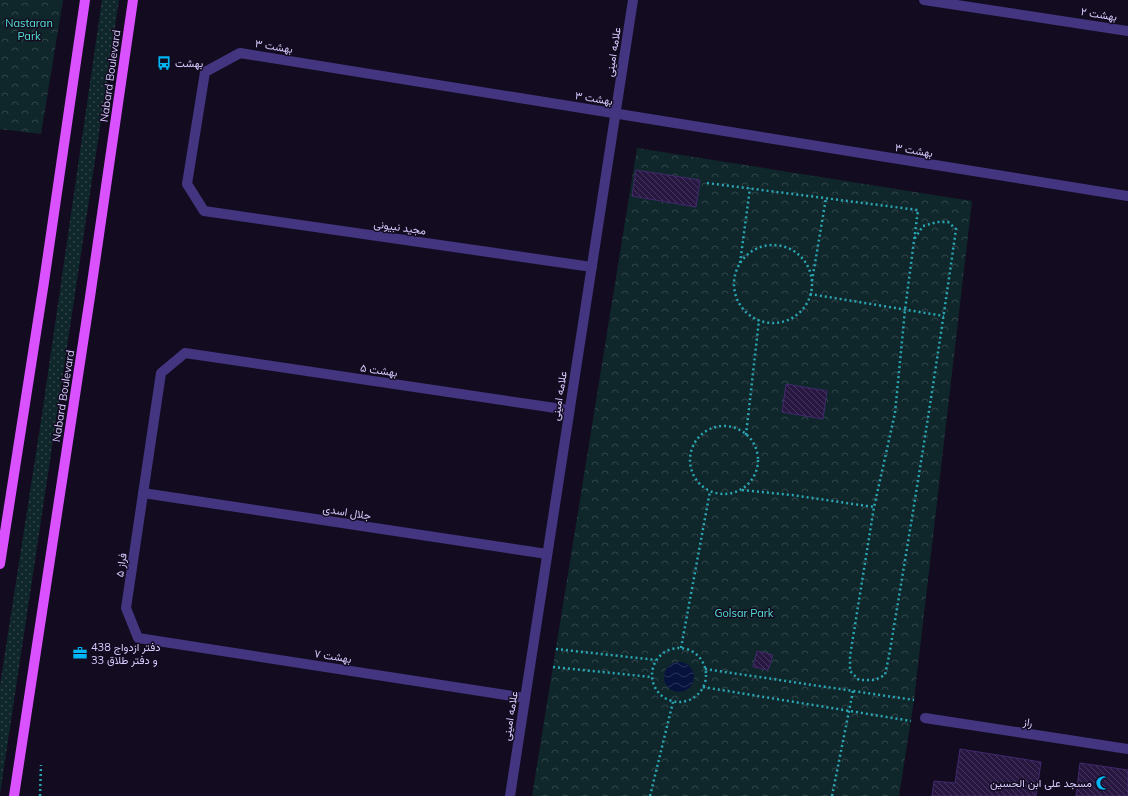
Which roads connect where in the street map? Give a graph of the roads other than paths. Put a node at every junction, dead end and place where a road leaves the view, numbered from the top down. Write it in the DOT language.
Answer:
graph roads {
  1 [pos="85,0"];
  2 [pos="132,0"];
  3 [pos="633,0"];
  4 [pos="924,0"];
  5 [pos="1128,31"];
  6 [pos="615,113"];
  7 [pos="1128,196"];
  8 [pos="204,211"];
  9 [pos="592,267"];
  10 [pos="185,353"];
  11 [pos="570,410"];
  12 [pos="143,493"];
  13 [pos="547,554"];
  14 [pos="0,564"];
  15 [pos="138,638"];
  16 [pos="525,698"];
  17 [pos="925,718"];
  18 [pos="1128,749"];
  19 [pos="14,796"];
  20 [pos="510,796"];
  1 -- 14 [label="main road"];
  2 -- 19 [label="main road, Nabard Boulevard"];
  3 -- 6 [label="street, علامه امینی"];
  4 -- 5 [label="street, بهشت ۲"];
  6 -- 7 [label="street, بهشت ۳"];
  6 -- 8 [label="street, بهشت ۳"];
  6 -- 9 [label="street, علامه امینی"];
  8 -- 9 [label="street, مجید نبیونی"];
  9 -- 11 [label="street, علامه امینی"];
  10 -- 11 [label="street, بهشت ۵"];
  10 -- 12 [label="street, فراز ۵"];
  11 -- 13 [label="street, علامه امینی"];
  12 -- 13 [label="street, جلال اسدی"];
  12 -- 15 [label="street, فراز ۵"];
  13 -- 16 [label="street, علامه امینی"];
  15 -- 16 [label="street, بهشت ۷"];
  16 -- 20 [label="street, علامه امینی"];
  17 -- 18 [label="street, راز"];
}
